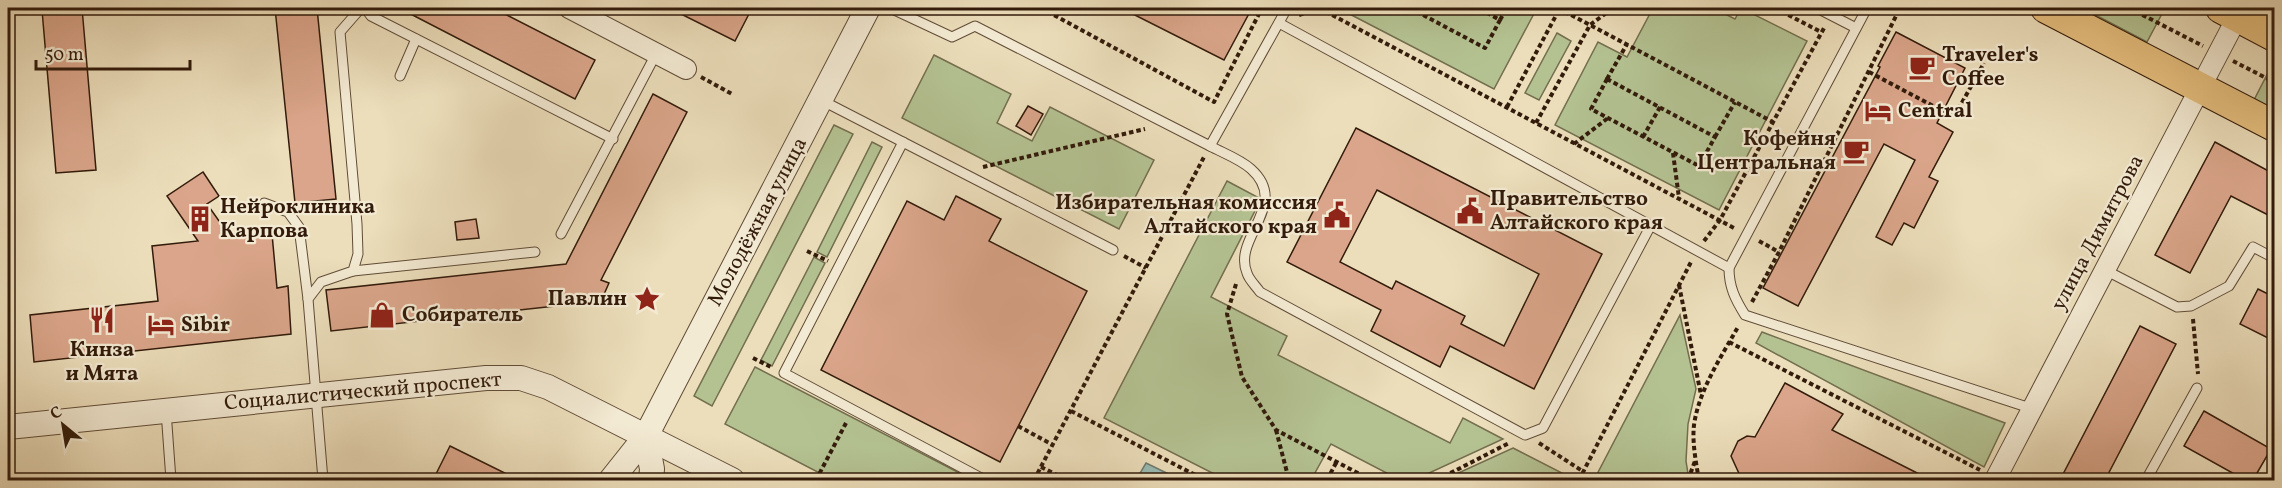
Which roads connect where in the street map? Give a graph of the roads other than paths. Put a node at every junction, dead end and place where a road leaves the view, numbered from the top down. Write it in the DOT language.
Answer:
graph roads {
  1 [pos="363,8"];
  2 [pos="569,8"];
  3 [pos="868,8"];
  4 [pos="890,8"];
  5 [pos="1287,8"];
  6 [pos="1817,8"];
  7 [pos="1867,8"];
  8 [pos="2046,8"];
  9 [pos="2234,10"];
  10 [pos="1279,23"];
  11 [pos="1856,28"];
  12 [pos="2274,36"];
  13 [pos="416,39"];
  14 [pos="656,54"];
  15 [pos="686,69"];
  16 [pos="400,76"];
  17 [pos="2200,88"];
  18 [pos="821,100"];
  19 [pos="2274,126"];
  20 [pos="613,139"];
  21 [pos="903,142"];
  22 [pos="1210,146"];
  23 [pos="264,203"];
  24 [pos="1651,225"];
  25 [pos="561,234"];
  26 [pos="1113,250"];
  27 [pos="535,252"];
  28 [pos="2274,258"];
  29 [pos="1729,268"];
  30 [pos="2105,270"];
  31 [pos="353,271"];
  32 [pos="308,299"];
  33 [pos="2197,388"];
  34 [pos="316,396"];
  35 [pos="2033,409"];
  36 [pos="166,411"];
  37 [pos="8,427"];
  38 [pos="646,436"];
  39 [pos="1988,476"];
  40 [pos="171,480"];
  41 [pos="323,480"];
  42 [pos="611,480"];
  43 [pos="651,480"];
  44 [pos="732,480"];
  45 [pos="985,480"];
  46 [pos="2146,480"];
  1 -- 13 [label="lane"];
  1 -- 31 [label="lane"];
  2 -- 14 [label="street"];
  3 -- 18 [label="street, Молодёжная улица"];
  4 -- 22 [label="lane"];
  5 -- 10 [label="lane"];
  6 -- 11 [label="lane"];
  7 -- 11 [label="lane"];
  8 -- 17 [label="main road"];
  9 -- 12 [label="main road"];
  9 -- 17 [label="street, улица Димитрова"];
  10 -- 22 [label="lane"];
  10 -- 24 [label="lane"];
  11 -- 29 [label="lane"];
  13 -- 16 [label="lane"];
  13 -- 20 [label="lane"];
  14 -- 15 [label="street"];
  14 -- 20 [label="lane"];
  17 -- 19 [label="main road"];
  17 -- 30 [label="street, улица Димитрова"];
  18 -- 21 [label="lane"];
  18 -- 38 [label="street, Молодёжная улица"];
  20 -- 25 [label="lane"];
  21 -- 26 [label="lane"];
  21 -- 45 [label="lane"];
  22 -- 24 [label="lane"];
  23 -- 32 [label="lane"];
  24 -- 29 [label="lane"];
  27 -- 31 [label="lane"];
  28 -- 30 [label="lane"];
  29 -- 35 [label="lane"];
  30 -- 35 [label="street, улица Димитрова"];
  31 -- 32 [label="lane"];
  32 -- 34 [label="lane"];
  33 -- 46 [label="lane"];
  34 -- 36 [label="street, Социалистический проспект"];
  34 -- 38 [label="street, Социалистический проспект"];
  34 -- 41 [label="lane"];
  35 -- 39 [label="street, улица Димитрова"];
  36 -- 37 [label="street, Социалистический проспект"];
  36 -- 40 [label="lane"];
  38 -- 42 [label="street, Молодёжная улица"];
  38 -- 43 [label="street"];
  38 -- 44 [label="street, Социалистический проспект"];
}
